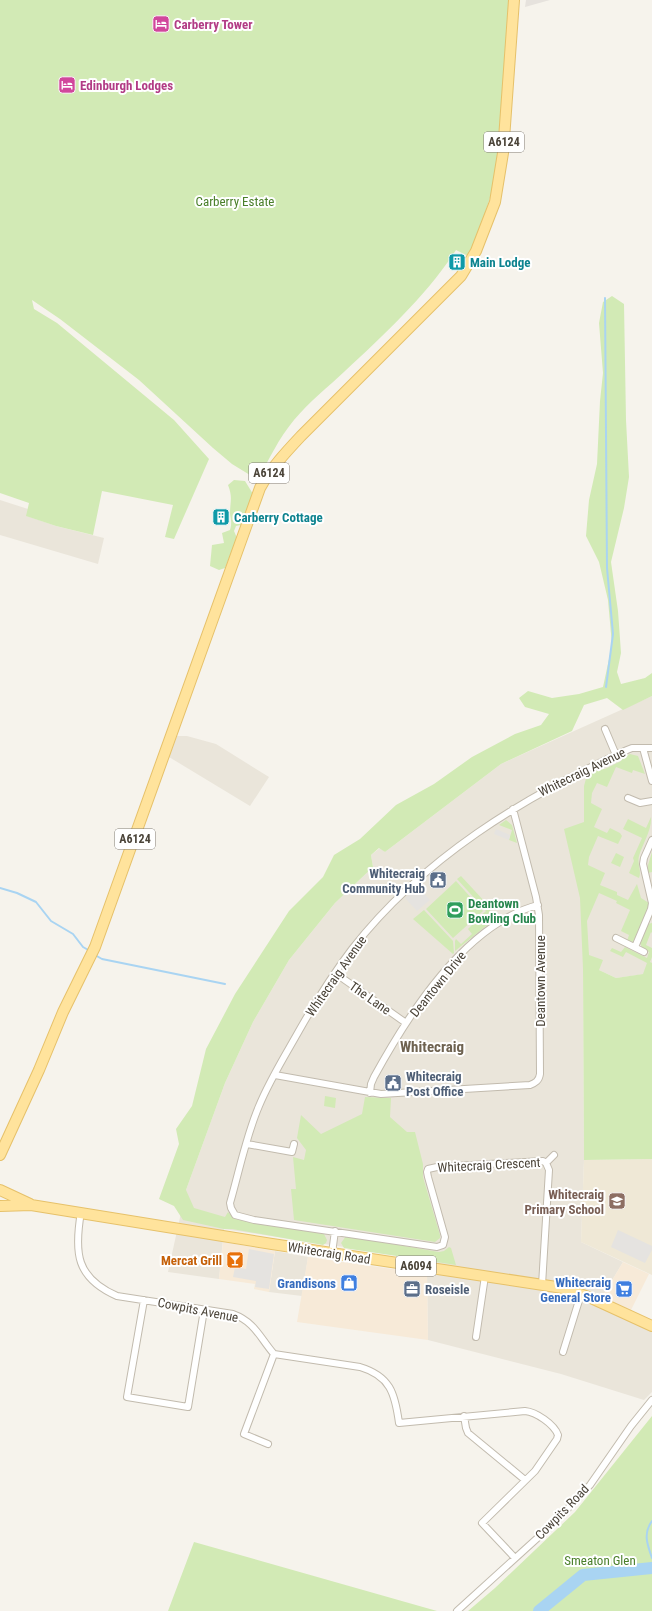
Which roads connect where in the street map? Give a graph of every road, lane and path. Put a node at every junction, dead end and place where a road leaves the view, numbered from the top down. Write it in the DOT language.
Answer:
graph roads {
  1 [pos="514,0"];
  2 [pos="605,729"];
  3 [pos="643,748"];
  4 [pos="652,748"];
  5 [pos="616,755"];
  6 [pos="652,781"];
  7 [pos="628,798"];
  8 [pos="652,801"];
  9 [pos="512,809"];
  10 [pos="652,840"];
  11 [pos="538,905"];
  12 [pos="650,917"];
  13 [pos="616,938"];
  14 [pos="635,948"];
  15 [pos="644,952"];
  16 [pos="335,973"];
  17 [pos="406,1023"];
  18 [pos="275,1075"];
  19 [pos="370,1093"];
  20 [pos="247,1144"];
  21 [pos="294,1144"];
  22 [pos="0,1155"];
  23 [pos="554,1155"];
  24 [pos="546,1163"];
  25 [pos="0,1190"];
  26 [pos="0,1194"];
  27 [pos="0,1199"];
  28 [pos="31,1205"];
  29 [pos="0,1206"];
  30 [pos="80,1212"];
  31 [pos="335,1231"];
  32 [pos="332,1253"];
  33 [pos="484,1276"];
  34 [pos="542,1285"];
  35 [pos="582,1294"];
  36 [pos="144,1300"];
  37 [pos="204,1310"];
  38 [pos="652,1326"];
  39 [pos="476,1337"];
  40 [pos="563,1352"];
  41 [pos="274,1354"];
  42 [pos="652,1400"];
  43 [pos="464,1416"];
  44 [pos="268,1444"];
  45 [pos="525,1480"];
  46 [pos="515,1558"];
  47 [pos="457,1611"];
  1 -- 22 [label="main road, A6124"];
  2 -- 5 [label="street"];
  3 -- 4 [label="street, Whitecraig Avenue"];
  3 -- 5 [label="street, Whitecraig Avenue"];
  3 -- 6 [label="street"];
  5 -- 9 [label="street, Whitecraig Avenue"];
  7 -- 8 [label="street"];
  9 -- 11 [label="street, Deantown Avenue"];
  9 -- 16 [label="street, Whitecraig Avenue"];
  10 -- 12 [label="street"];
  11 -- 17 [label="street, Deantown Drive"];
  11 -- 19 [label="street, Deantown Avenue"];
  12 -- 14 [label="street"];
  13 -- 14 [label="street"];
  14 -- 15 [label="street"];
  16 -- 17 [label="street, The Lane"];
  16 -- 18 [label="street, Whitecraig Avenue"];
  17 -- 19 [label="street, Deantown Drive"];
  18 -- 19 [label="street"];
  18 -- 20 [label="street, Whitecraig Avenue"];
  20 -- 21 [label="street"];
  20 -- 31 [label="street, Whitecraig Avenue"];
  23 -- 24 [label="street, Whitecraig Crescent"];
  24 -- 31 [label="street, Whitecraig Crescent"];
  24 -- 34 [label="street, Whitecraig Crescent"];
  25 -- 28 [label="main road, A6094"];
  26 -- 27 [label="main road"];
  28 -- 29 [label="main road, A6094"];
  28 -- 30 [label="main road, A6094"];
  30 -- 32 [label="main road, Whitecraig Road / A6094"];
  30 -- 36 [label="street, Cowpits Avenue"];
  31 -- 32 [label="street"];
  32 -- 33 [label="main road, Whitecraig Road / A6094"];
  33 -- 34 [label="main road, Whitecraig Road / A6094"];
  33 -- 39 [label="street"];
  34 -- 35 [label="main road, Whitecraig Road / A6094"];
  35 -- 38 [label="main road, Whitecraig Road / A6094"];
  35 -- 40 [label="street"];
  36 -- 37 [label="street, Cowpits Avenue"];
  36 -- 37 [label="street"];
  37 -- 41 [label="street, Cowpits Avenue"];
  41 -- 43 [label="street"];
  41 -- 44 [label="street"];
  42 -- 46 [label="street, Cowpits Road"];
  43 -- 45 [label="street"];
  43 -- 45 [label="street"];
  45 -- 46 [label="street"];
  46 -- 47 [label="street, Cowpits Road"];
}
